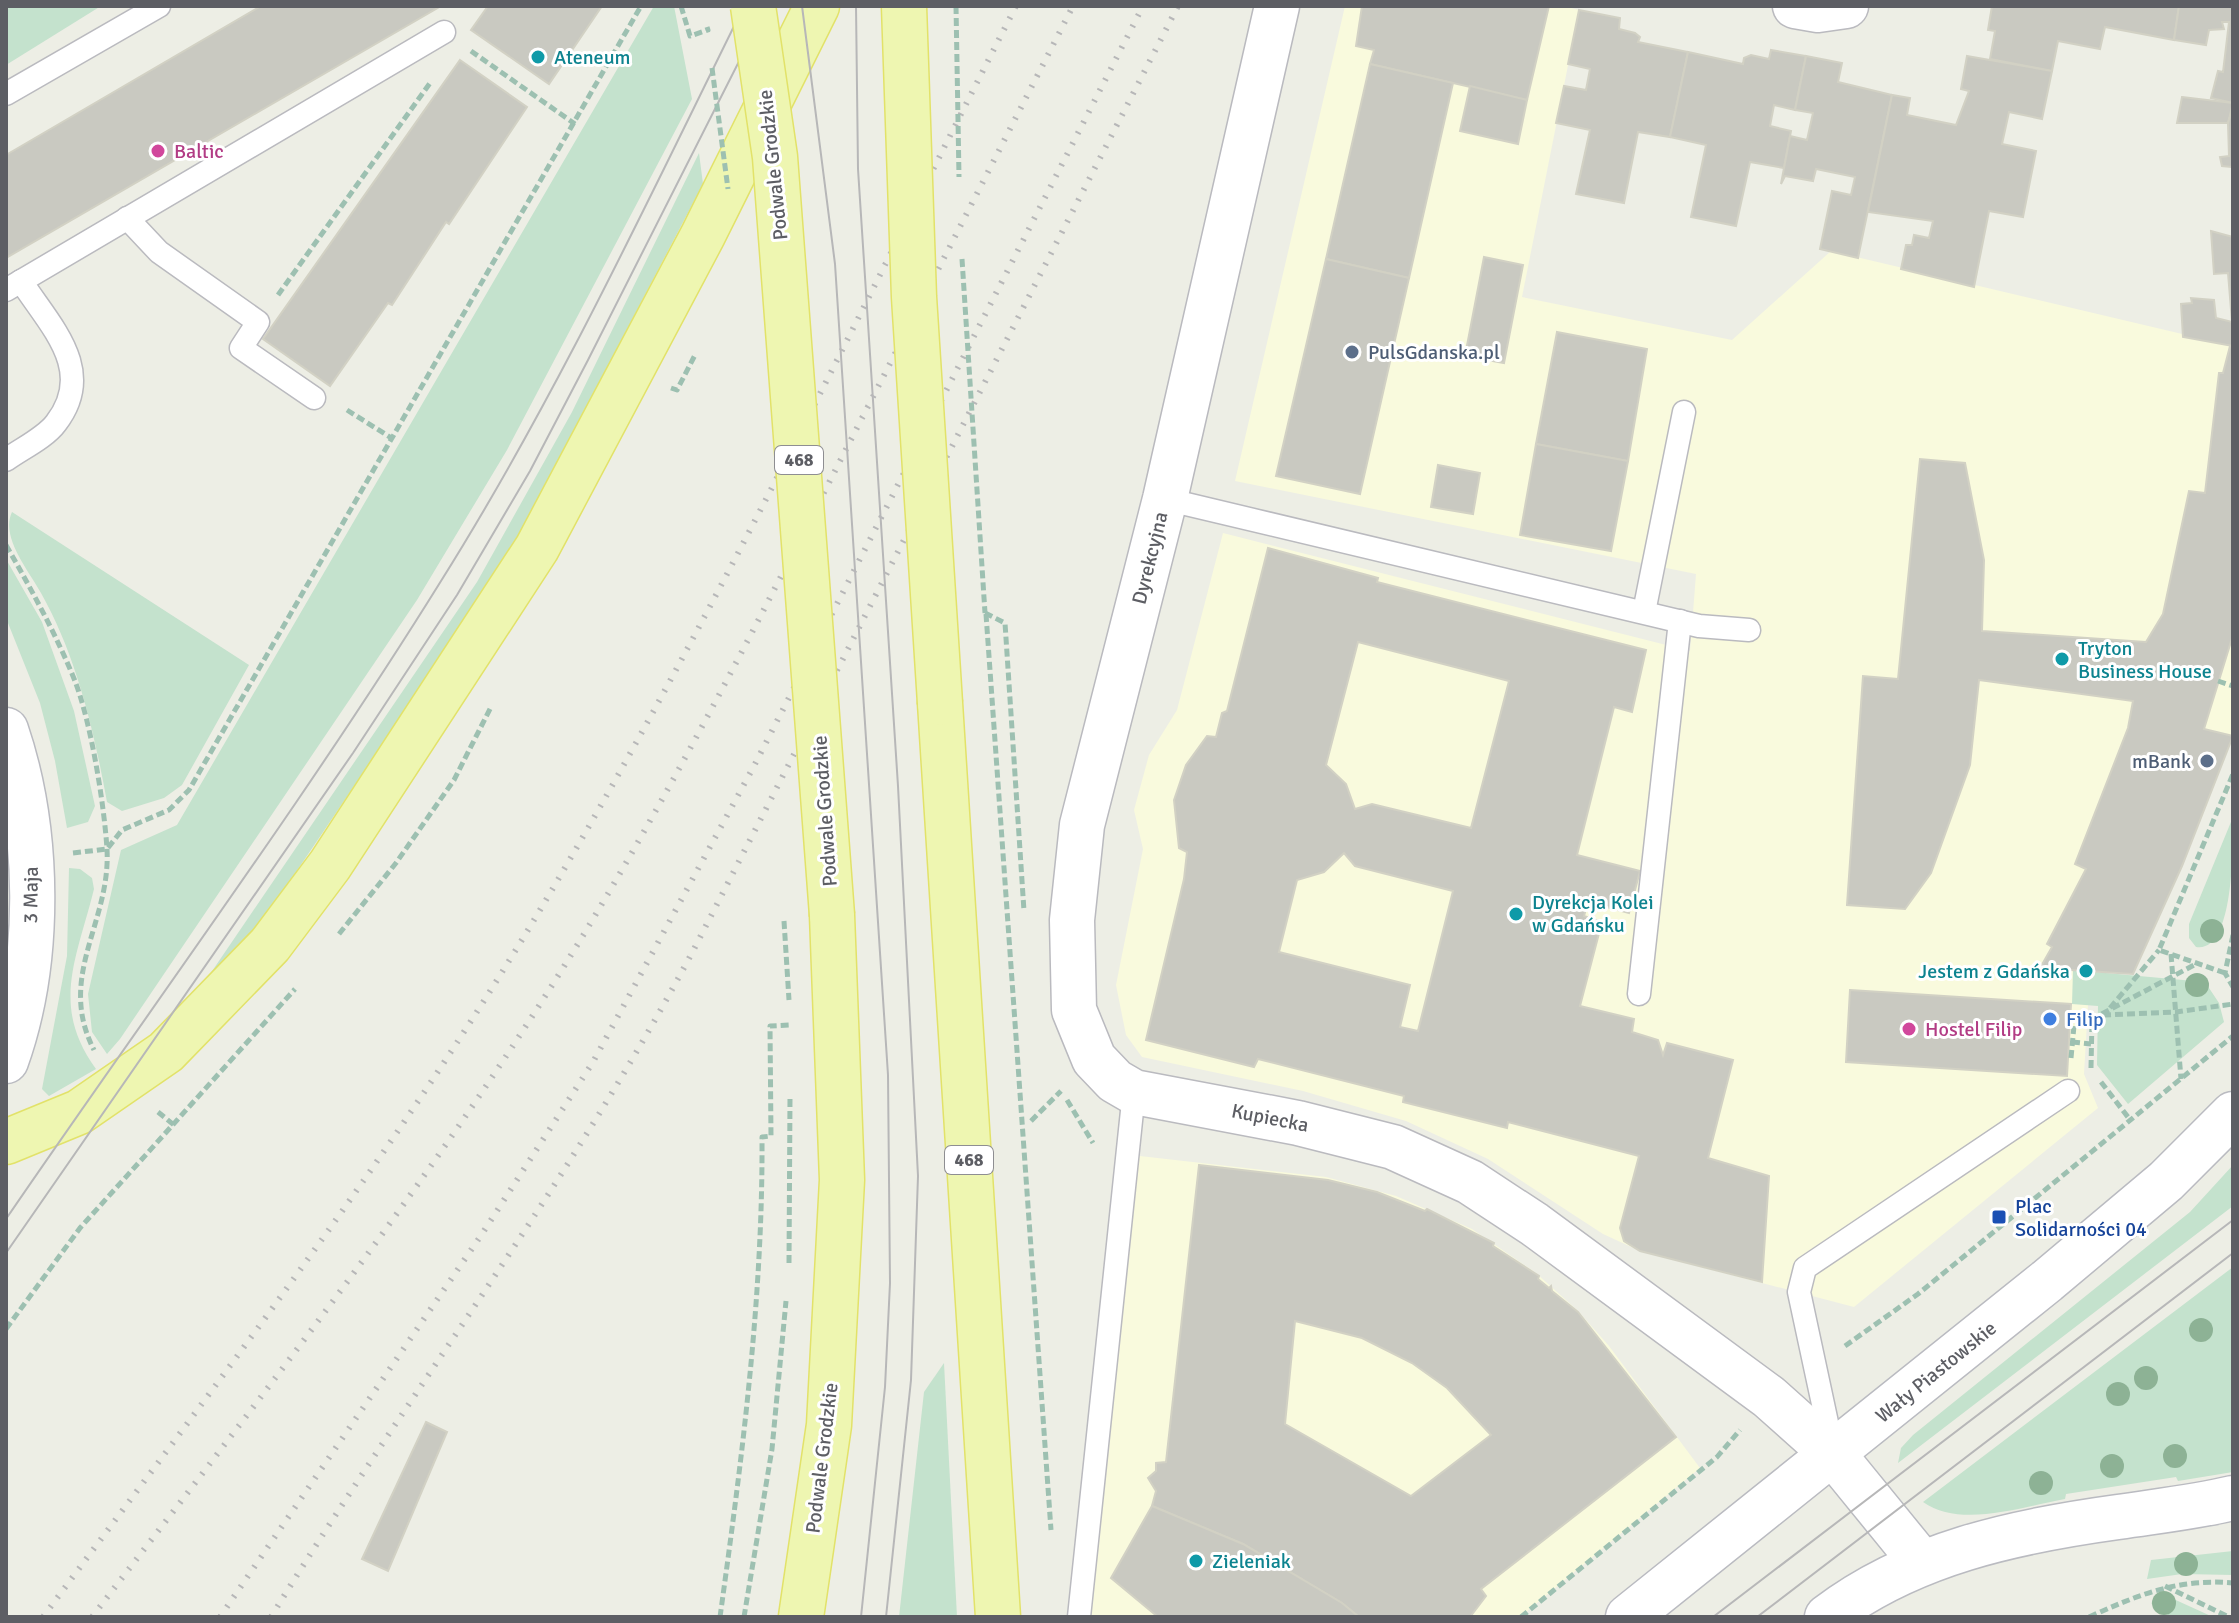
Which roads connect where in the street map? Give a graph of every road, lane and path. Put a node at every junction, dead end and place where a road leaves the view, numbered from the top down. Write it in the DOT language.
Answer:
graph roads {
  1 [pos="159,6"];
  2 [pos="641,6"];
  3 [pos="681,6"];
  4 [pos="753,6"];
  5 [pos="817,6"];
  6 [pos="904,6"];
  7 [pos="956,6"];
  8 [pos="1277,6"];
  9 [pos="1795,6"];
  10 [pos="1846,6"];
  11 [pos="708,30"];
  12 [pos="451,38"];
  13 [pos="6,94"];
  14 [pos="575,124"];
  15 [pos="959,192"];
  16 [pos="127,218"];
  17 [pos="961,253"];
  18 [pos="13,286"];
  19 [pos="258,322"];
  20 [pos="314,398"];
  21 [pos="1684,412"];
  22 [pos="393,439"];
  23 [pos="6,460"];
  24 [pos="1165,499"];
  25 [pos="6,545"];
  26 [pos="1644,612"];
  27 [pos="985,613"];
  28 [pos="1680,621"];
  29 [pos="1749,630"];
  30 [pos="2218,681"];
  31 [pos="2233,686"];
  32 [pos="6,730"];
  33 [pos="1014,738"];
  34 [pos="2233,774"];
  35 [pos="107,849"];
  36 [pos="68,853"];
  37 [pos="2233,935"];
  38 [pos="2159,950"];
  39 [pos="2171,954"];
  40 [pos="2197,964"];
  41 [pos="2225,973"];
  42 [pos="2173,976"];
  43 [pos="2233,987"];
  44 [pos="1639,994"];
  45 [pos="789,1000"];
  46 [pos="2233,1004"];
  47 [pos="2176,1012"];
  48 [pos="2104,1013"];
  49 [pos="2075,1015"];
  50 [pos="790,1025"];
  51 [pos="2233,1036"];
  52 [pos="790,1040"];
  53 [pos="2072,1042"];
  54 [pos="2091,1044"];
  55 [pos="6,1061"];
  56 [pos="100,1061"];
  57 [pos="2181,1079"];
  58 [pos="790,1085"];
  59 [pos="1061,1091"];
  60 [pos="2068,1091"];
  61 [pos="1134,1092"];
  62 [pos="2233,1114"];
  63 [pos="1031,1121"];
  64 [pos="2131,1121"];
  65 [pos="6,1142"];
  66 [pos="788,1269"];
  67 [pos="787,1299"];
  68 [pos="1812,1358"];
  69 [pos="1769,1397"];
  70 [pos="1834,1455"];
  71 [pos="2224,1506"];
  72 [pos="1052,1539"];
  73 [pos="1922,1563"];
  74 [pos="2233,1583"];
  75 [pos="2164,1586"];
  76 [pos="720,1617"];
  77 [pos="744,1617"];
  78 [pos="801,1617"];
  79 [pos="998,1617"];
  80 [pos="1079,1617"];
  81 [pos="1521,1617"];
  82 [pos="1628,1617"];
  83 [pos="1827,1617"];
  84 [pos="2089,1617"];
  85 [pos="2229,1617"];
  1 -- 13 [label="lane"];
  2 -- 14 [label="path"];
  3 -- 11 [label="path"];
  4 -- 78 [label="main road, Podwale Grodzkie / 468, bridge"];
  5 -- 65 [label="main road"];
  6 -- 79 [label="main road, 468, bridge"];
  7 -- 15 [label="path, bridge"];
  8 -- 24 [label="street, Dyrekcyjna"];
  9 -- 10 [label="street"];
  12 -- 14 [label="path"];
  12 -- 16 [label="lane"];
  12 -- 19 [label="path"];
  14 -- 22 [label="path"];
  16 -- 18 [label="lane"];
  16 -- 19 [label="lane"];
  17 -- 27 [label="path, bridge"];
  18 -- 23 [label="lane"];
  19 -- 20 [label="lane"];
  20 -- 22 [label="path"];
  21 -- 26 [label="lane"];
  22 -- 35 [label="path"];
  24 -- 26 [label="lane"];
  24 -- 61 [label="street, Dyrekcyjna"];
  25 -- 35 [label="path"];
  26 -- 28 [label="lane"];
  27 -- 33 [label="path"];
  27 -- 72 [label="path"];
  28 -- 29 [label="lane"];
  28 -- 44 [label="lane"];
  30 -- 31 [label="path"];
  32 -- 55 [label="street, 3 Maja"];
  34 -- 38 [label="path"];
  35 -- 36 [label="path"];
  35 -- 56 [label="path"];
  37 -- 41 [label="path"];
  38 -- 39 [label="path"];
  38 -- 48 [label="path"];
  39 -- 40 [label="path"];
  39 -- 42 [label="path"];
  40 -- 41 [label="path"];
  40 -- 42 [label="path"];
  41 -- 43 [label="path"];
  42 -- 47 [label="path"];
  42 -- 48 [label="path"];
  45 -- 50 [label="path"];
  46 -- 47 [label="path"];
  47 -- 48 [label="path"];
  47 -- 57 [label="path"];
  48 -- 54 [label="path"];
  49 -- 53 [label="path"];
  50 -- 52 [label="path"];
  50 -- 76 [label="path"];
  51 -- 57 [label="path"];
  53 -- 54 [label="path"];
  53 -- 60 [label="path"];
  54 -- 64 [label="path"];
  57 -- 64 [label="path"];
  58 -- 66 [label="path"];
  59 -- 63 [label="path"];
  60 -- 68 [label="lane"];
  61 -- 69 [label="street, Kupiecka"];
  61 -- 80 [label="lane"];
  62 -- 70 [label="street, Wały Piastowskie"];
  64 -- 68 [label="path"];
  67 -- 77 [label="path"];
  68 -- 70 [label="lane"];
  69 -- 70 [label="street, Kupiecka"];
  69 -- 81 [label="path"];
  70 -- 73 [label="street, Kupiecka"];
  70 -- 82 [label="street, Wały Piastowskie"];
  71 -- 73 [label="street"];
  73 -- 83 [label="street"];
  74 -- 75 [label="path"];
  75 -- 84 [label="path"];
  75 -- 85 [label="path"];
}
